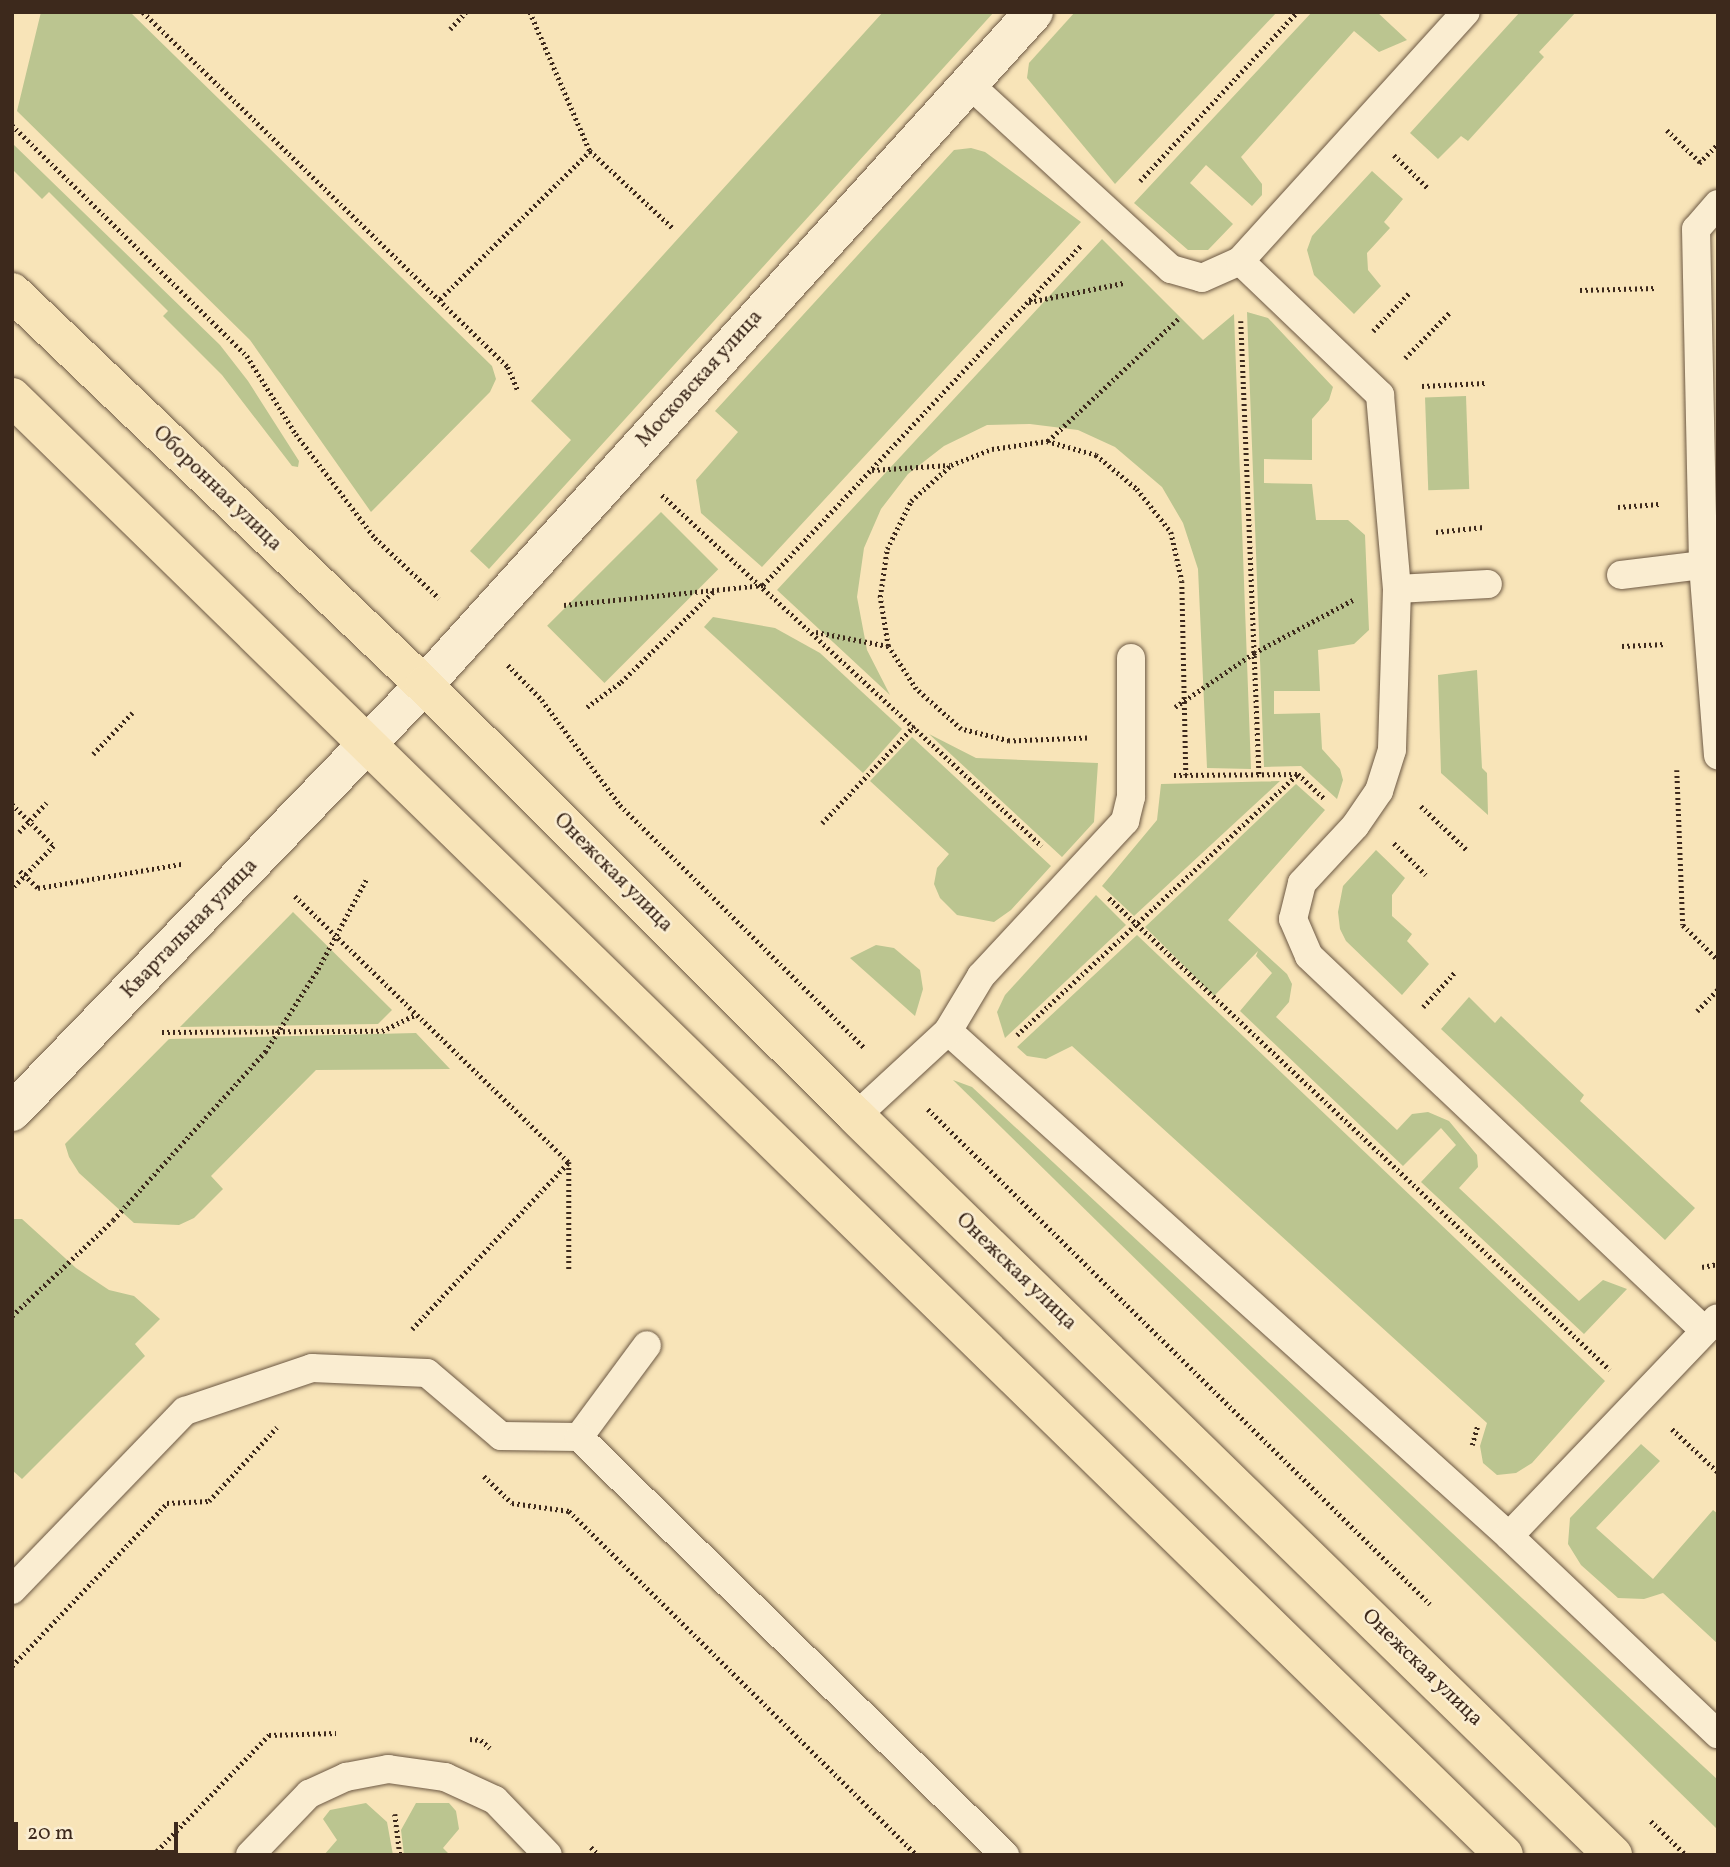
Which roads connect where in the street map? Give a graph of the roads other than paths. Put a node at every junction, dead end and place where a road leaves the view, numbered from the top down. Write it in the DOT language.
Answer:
graph roads {
  1 [pos="1034,12"];
  2 [pos="1466,12"];
  3 [pos="969,84"];
  4 [pos="1718,204"];
  5 [pos="1240,261"];
  6 [pos="12,292"];
  7 [pos="12,397"];
  8 [pos="1703,565"];
  9 [pos="1621,575"];
  10 [pos="1488,584"];
  11 [pos="1397,589"];
  12 [pos="1131,658"];
  13 [pos="424,685"];
  14 [pos="366,744"];
  15 [pos="1718,755"];
  16 [pos="948,1031"];
  17 [pos="12,1112"];
  18 [pos="856,1116"];
  19 [pos="1711,1324"];
  20 [pos="647,1345"];
  21 [pos="579,1437"];
  22 [pos="1509,1536"];
  23 [pos="12,1590"];
  24 [pos="1718,1734"];
  25 [pos="250,1855"];
  26 [pos="548,1855"];
  27 [pos="1005,1855"];
  28 [pos="1504,1855"];
  29 [pos="1613,1855"];
  1 -- 3 [label="street, Московская улица"];
  2 -- 5 [label="lane"];
  3 -- 5 [label="lane"];
  3 -- 13 [label="street, Московская улица"];
  4 -- 8 [label="lane"];
  5 -- 11 [label="lane"];
  6 -- 13 [label="main road, Оборонная улица"];
  7 -- 14 [label="main road"];
  8 -- 9 [label="lane"];
  8 -- 15 [label="lane"];
  10 -- 11 [label="lane"];
  11 -- 19 [label="lane"];
  12 -- 16 [label="lane"];
  13 -- 14 [label="street, Московская улица"];
  13 -- 18 [label="main road, Онежская улица"];
  14 -- 17 [label="street, Квартальная улица"];
  14 -- 28 [label="main road"];
  16 -- 18 [label="lane"];
  16 -- 22 [label="lane"];
  18 -- 29 [label="main road, Онежская улица"];
  19 -- 22 [label="lane"];
  20 -- 21 [label="lane"];
  21 -- 23 [label="lane"];
  21 -- 27 [label="lane"];
  22 -- 24 [label="lane"];
  25 -- 26 [label="lane"];
}
